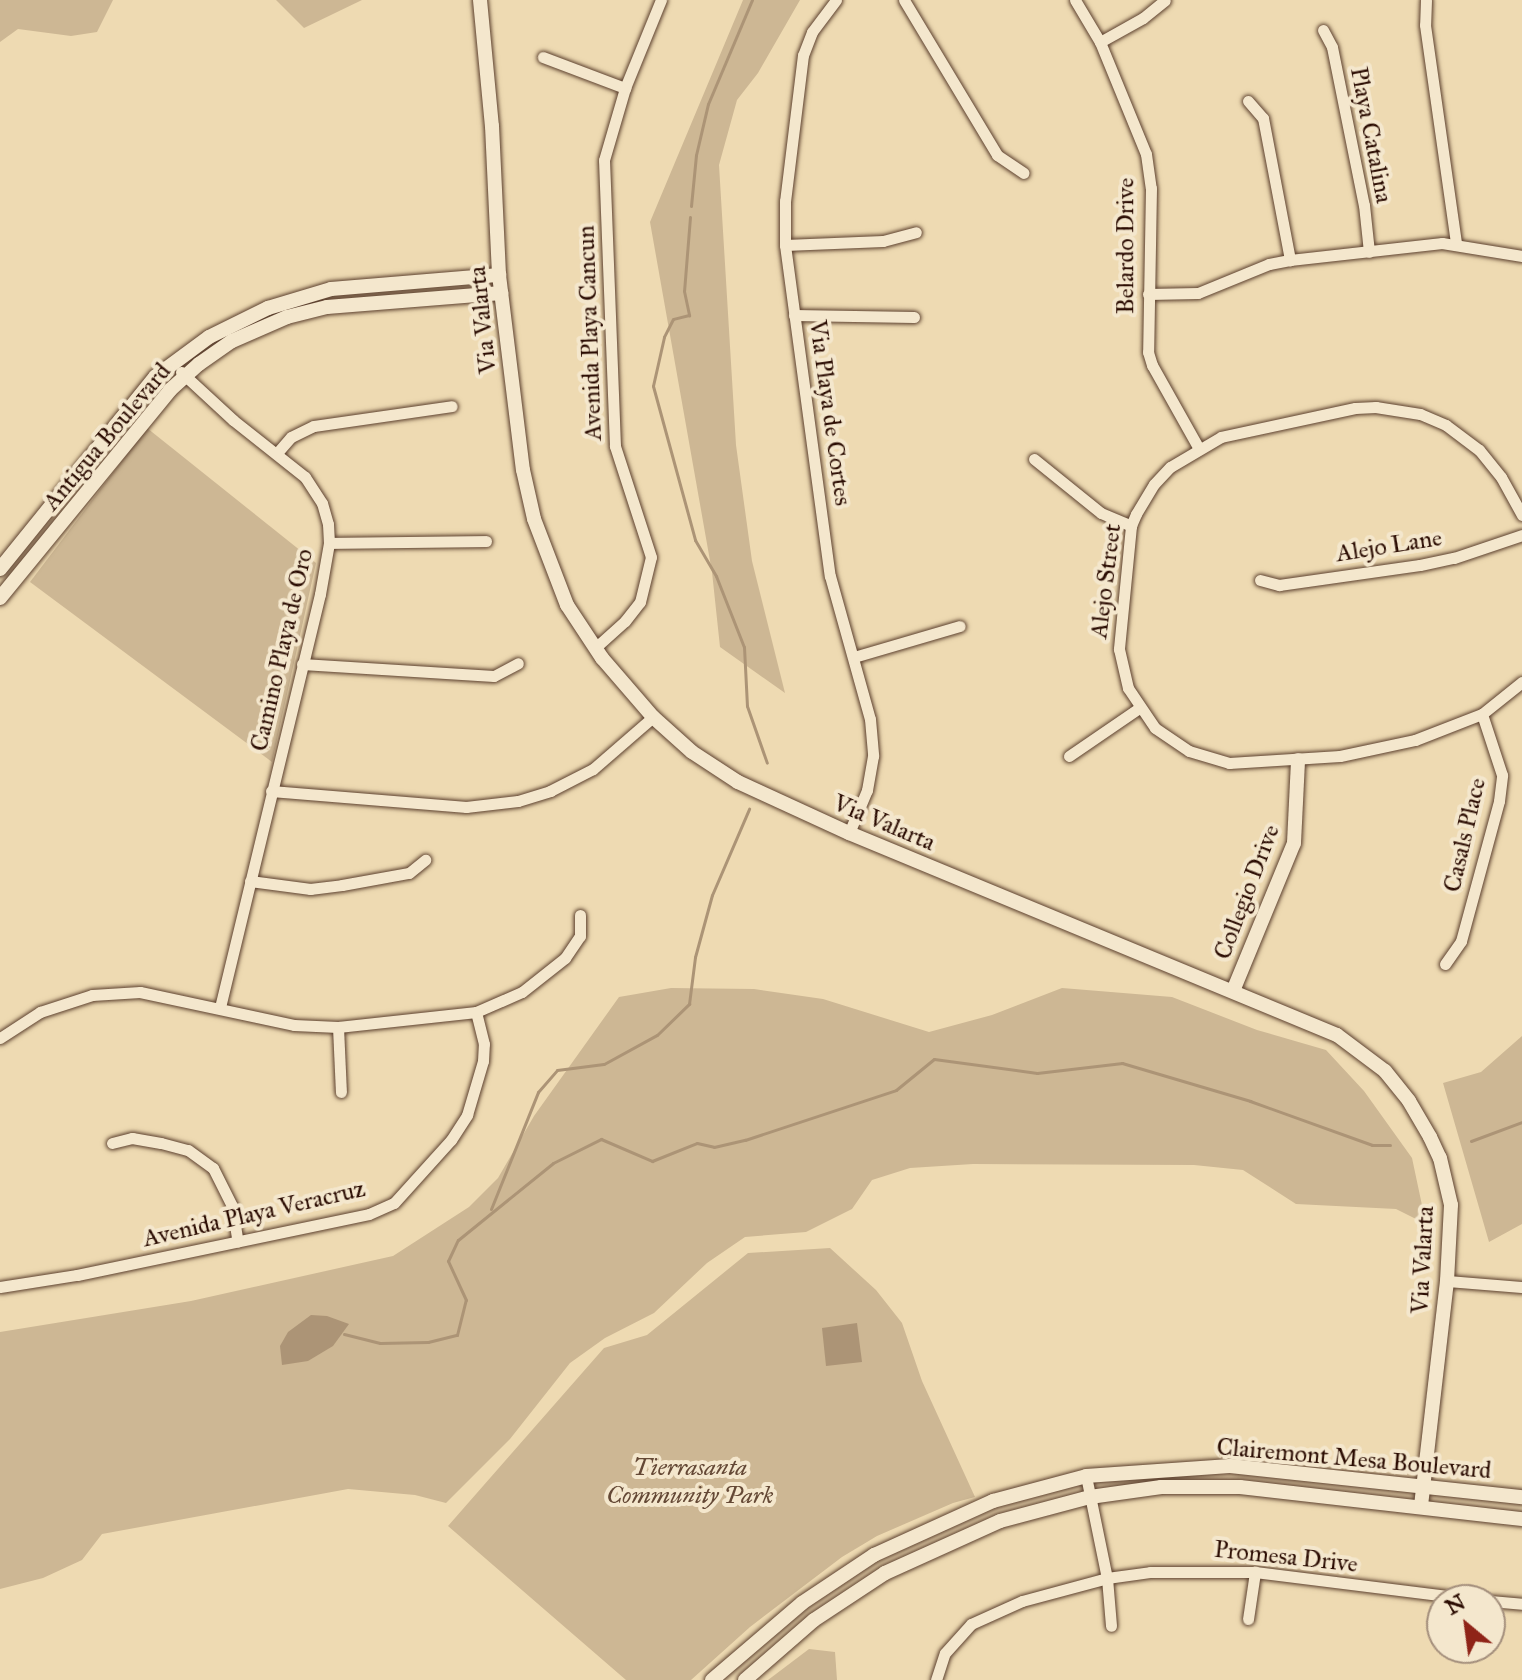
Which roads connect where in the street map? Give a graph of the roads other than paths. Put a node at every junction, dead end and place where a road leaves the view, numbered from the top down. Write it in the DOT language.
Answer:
graph roads {
  1 [pos="480,0"];
  2 [pos="661,0"];
  3 [pos="836,0"];
  4 [pos="904,0"];
  5 [pos="1075,0"];
  6 [pos="1165,0"];
  7 [pos="1426,0"];
  8 [pos="1323,30"];
  9 [pos="1100,42"];
  10 [pos="543,57"];
  11 [pos="625,88"];
  12 [pos="1248,101"];
  13 [pos="1024,173"];
  14 [pos="916,232"];
  15 [pos="1456,244"];
  16 [pos="785,245"];
  17 [pos="1369,252"];
  18 [pos="1522,256"];
  19 [pos="1290,260"];
  20 [pos="499,275"];
  21 [pos="501,293"];
  22 [pos="1148,294"];
  23 [pos="794,315"];
  24 [pos="914,317"];
  25 [pos="173,362"];
  26 [pos="184,376"];
  27 [pos="452,406"];
  28 [pos="1198,447"];
  29 [pos="277,453"];
  30 [pos="1034,459"];
  31 [pos="1522,515"];
  32 [pos="1131,526"];
  33 [pos="1522,535"];
  34 [pos="486,541"];
  35 [pos="329,543"];
  36 [pos="17,550"];
  37 [pos="0,569"];
  38 [pos="26,569"];
  39 [pos="1260,580"];
  40 [pos="0,598"];
  41 [pos="960,626"];
  42 [pos="595,648"];
  43 [pos="854,657"];
  44 [pos="518,663"];
  45 [pos="302,664"];
  46 [pos="1522,682"];
  47 [pos="1139,708"];
  48 [pos="1482,714"];
  49 [pos="653,717"];
  50 [pos="1069,756"];
  51 [pos="1298,760"];
  52 [pos="271,791"];
  53 [pos="849,833"];
  54 [pos="425,860"];
  55 [pos="250,881"];
  56 [pos="580,915"];
  57 [pos="1445,964"];
  58 [pos="1233,991"];
  59 [pos="220,1008"];
  60 [pos="476,1012"];
  61 [pos="338,1027"];
  62 [pos="0,1038"];
  63 [pos="341,1092"];
  64 [pos="112,1143"];
  65 [pos="238,1242"];
  66 [pos="1447,1281"];
  67 [pos="0,1287"];
  68 [pos="1522,1287"];
  69 [pos="1086,1476"];
  70 [pos="1422,1486"];
  71 [pos="1090,1497"];
  72 [pos="1522,1497"];
  73 [pos="1421,1507"];
  74 [pos="1522,1519"];
  75 [pos="902,1540"];
  76 [pos="1255,1572"];
  77 [pos="885,1573"];
  78 [pos="1107,1578"];
  79 [pos="1426,1593"];
  80 [pos="1248,1619"];
  81 [pos="1111,1626"];
  82 [pos="712,1680"];
  83 [pos="745,1680"];
  84 [pos="936,1680"];
  1 -- 20 [label="main road, Via Valarta"];
  2 -- 11 [label="street, Avenida Playa Cancun"];
  3 -- 16 [label="street, Via Playa de Cortes"];
  4 -- 13 [label="street"];
  5 -- 9 [label="street, Belardo Drive"];
  6 -- 9 [label="street"];
  7 -- 15 [label="street"];
  8 -- 17 [label="street, Playa Catalina"];
  9 -- 22 [label="street, Belardo Drive"];
  10 -- 11 [label="street"];
  11 -- 42 [label="street, Avenida Playa Cancun"];
  12 -- 19 [label="street"];
  14 -- 16 [label="street"];
  15 -- 17 [label="street"];
  15 -- 18 [label="street"];
  16 -- 23 [label="street, Via Playa de Cortes"];
  17 -- 19 [label="street"];
  19 -- 22 [label="street"];
  20 -- 21 [label="main road, Via Valarta"];
  20 -- 25 [label="main road, Antigua Boulevard"];
  21 -- 26 [label="main road, Antigua Boulevard"];
  21 -- 42 [label="main road, Via Valarta"];
  22 -- 28 [label="street, Belardo Drive"];
  23 -- 24 [label="street"];
  23 -- 43 [label="street, Via Playa de Cortes"];
  25 -- 26 [label="street, Camino Playa de Oro"];
  25 -- 36 [label="main road, Antigua Boulevard"];
  26 -- 29 [label="street, Camino Playa de Oro"];
  26 -- 38 [label="main road, Antigua Boulevard"];
  27 -- 29 [label="street"];
  28 -- 31 [label="street, Alejo Street"];
  28 -- 32 [label="street, Alejo Street"];
  29 -- 35 [label="street, Camino Playa de Oro"];
  30 -- 32 [label="street"];
  32 -- 47 [label="street, Alejo Street"];
  33 -- 39 [label="street, Alejo Lane"];
  34 -- 35 [label="street"];
  35 -- 45 [label="street, Camino Playa de Oro"];
  36 -- 37 [label="main road, Antigua Boulevard"];
  36 -- 38 [label="main road"];
  38 -- 40 [label="main road, Antigua Boulevard"];
  41 -- 43 [label="street"];
  42 -- 49 [label="main road, Via Valarta"];
  43 -- 53 [label="street, Via Playa de Cortes"];
  44 -- 45 [label="street"];
  45 -- 52 [label="street, Camino Playa de Oro"];
  46 -- 48 [label="street, Alejo Street"];
  47 -- 50 [label="street"];
  47 -- 51 [label="street, Alejo Street"];
  48 -- 51 [label="street, Alejo Street"];
  48 -- 57 [label="street, Casals Place"];
  49 -- 52 [label="street"];
  49 -- 53 [label="main road, Via Valarta"];
  51 -- 58 [label="main road, Collegio Drive"];
  52 -- 55 [label="street, Camino Playa de Oro"];
  53 -- 58 [label="main road, Via Valarta"];
  54 -- 55 [label="street"];
  55 -- 59 [label="street, Camino Playa de Oro"];
  56 -- 60 [label="street"];
  58 -- 66 [label="main road, Via Valarta"];
  59 -- 61 [label="street"];
  59 -- 62 [label="street"];
  60 -- 61 [label="street"];
  60 -- 65 [label="street, Avenida Playa Veracruz"];
  61 -- 63 [label="street"];
  64 -- 65 [label="street"];
  65 -- 67 [label="street, Avenida Playa Veracruz"];
  66 -- 68 [label="street"];
  66 -- 70 [label="main road, Via Valarta"];
  69 -- 70 [label="main road, Clairemont Mesa Boulevard"];
  69 -- 71 [label="street"];
  69 -- 75 [label="main road, Clairemont Mesa Boulevard"];
  70 -- 72 [label="main road, Clairemont Mesa Boulevard"];
  70 -- 73 [label="main road, Via Valarta"];
  71 -- 73 [label="main road, Clairemont Mesa Boulevard"];
  71 -- 77 [label="main road, Clairemont Mesa Boulevard"];
  71 -- 78 [label="street"];
  73 -- 74 [label="main road, Clairemont Mesa Boulevard"];
  75 -- 77 [label="main road"];
  75 -- 82 [label="main road, Clairemont Mesa Boulevard"];
  76 -- 78 [label="street, Promesa Drive"];
  76 -- 79 [label="street, Promesa Drive"];
  76 -- 80 [label="street"];
  77 -- 83 [label="main road, Clairemont Mesa Boulevard"];
  78 -- 81 [label="street"];
  78 -- 84 [label="street, Promesa Drive"];
}
